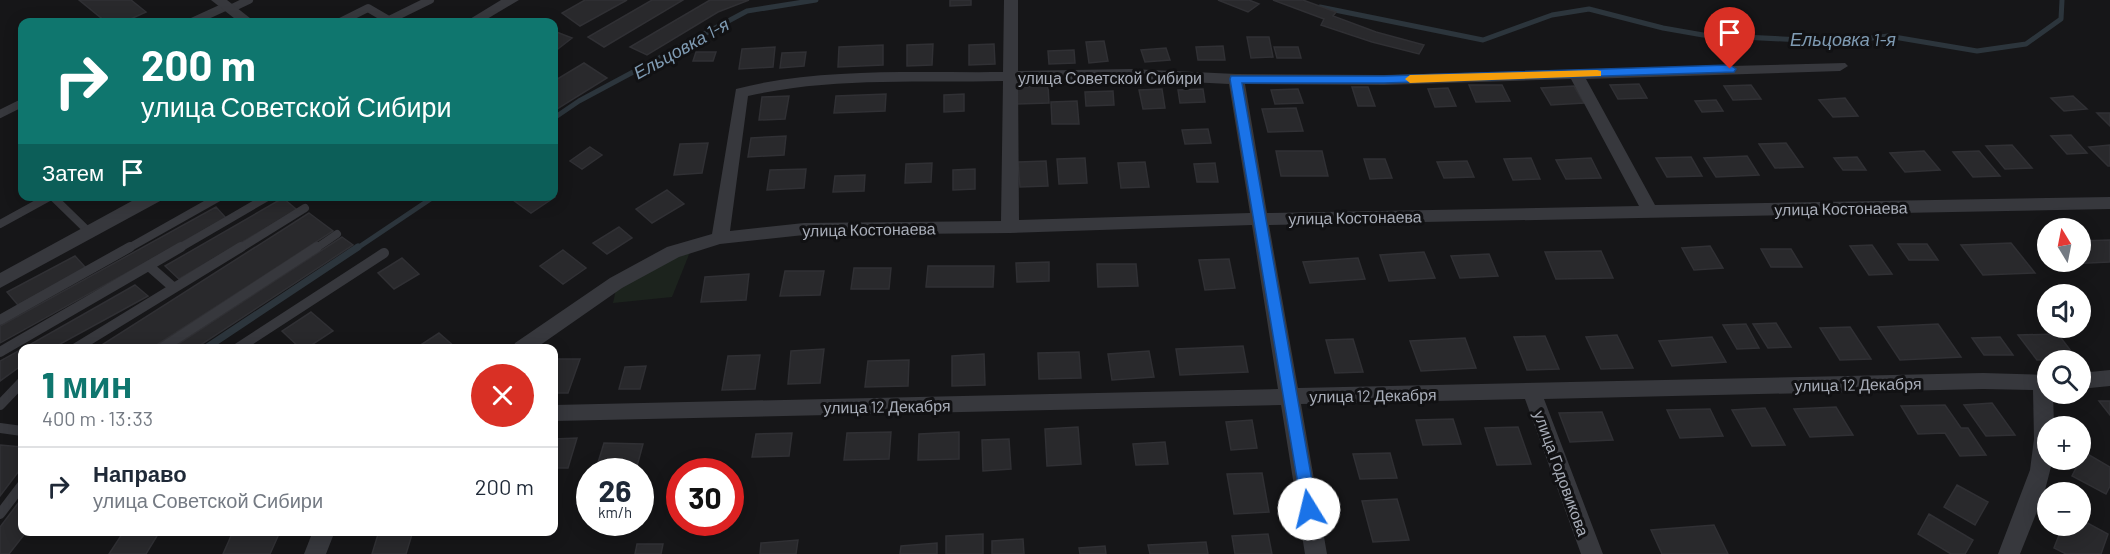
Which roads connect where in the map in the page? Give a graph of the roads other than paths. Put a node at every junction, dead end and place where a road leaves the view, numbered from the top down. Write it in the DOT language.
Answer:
graph roads {
  1 [pos="249,0"];
  2 [pos="430,0"];
  3 [pos="512,0"];
  4 [pos="1011,0"];
  5 [pos="225,5"];
  6 [pos="200,18"];
  7 [pos="243,18"];
  8 [pos="348,18"];
  9 [pos="385,18"];
  10 [pos="396,18"];
  11 [pos="479,18"];
  12 [pos="1840,66"];
  13 [pos="1576,74"];
  14 [pos="1012,76"];
  15 [pos="1236,79"];
  16 [pos="18,105"];
  17 [pos="0,114"];
  18 [pos="43,201"];
  19 [pos="57,201"];
  20 [pos="147,201"];
  21 [pos="212,201"];
  22 [pos="261,201"];
  23 [pos="2110,203"];
  24 [pos="305,208"];
  25 [pos="1650,211"];
  26 [pos="1259,219"];
  27 [pos="0,224"];
  28 [pos="1010,227"];
  29 [pos="89,232"];
  30 [pos="337,234"];
  31 [pos="720,238"];
  32 [pos="384,253"];
  33 [pos="150,267"];
  34 [pos="0,281"];
  35 [pos="174,288"];
  36 [pos="0,320"];
  37 [pos="83,344"];
  38 [pos="168,344"];
  39 [pos="244,344"];
  40 [pos="528,344"];
  41 [pos="0,352"];
  42 [pos="2110,378"];
  43 [pos="2091,380"];
  44 [pos="2037,383"];
  45 [pos="18,386"];
  46 [pos="1532,392"];
  47 [pos="1291,397"];
  48 [pos="2045,404"];
  49 [pos="0,405"];
  50 [pos="558,413"];
  51 [pos="0,428"];
  52 [pos="18,430"];
  53 [pos="18,490"];
  54 [pos="0,514"];
  55 [pos="322,536"];
  56 [pos="315,554"];
  57 [pos="1316,554"];
  58 [pos="1592,554"];
  59 [pos="2009,554"];
  1 -- 5 [label="lane"];
  2 -- 10 [label="lane"];
  3 -- 11 [label="street"];
  4 -- 14 [label="street"];
  5 -- 6 [label="lane"];
  5 -- 7 [label="street"];
  8 -- 9 [label="lane"];
  12 -- 13 [label="street, улица Советской Сибири"];
  13 -- 15 [label="street, улица Советской Сибири"];
  13 -- 25 [label="street"];
  14 -- 15 [label="street, улица Советской Сибири"];
  14 -- 28 [label="street"];
  14 -- 31 [label="street, улица Советской Сибири"];
  15 -- 26 [label="street"];
  16 -- 17 [label="lane"];
  18 -- 27 [label="lane"];
  19 -- 29 [label="lane"];
  20 -- 29 [label="street"];
  21 -- 36 [label="lane"];
  22 -- 33 [label="lane"];
  23 -- 25 [label="street, улица Костонаева"];
  24 -- 35 [label="lane"];
  25 -- 26 [label="street, улица Костонаева"];
  26 -- 28 [label="street, улица Костонаева"];
  26 -- 47 [label="street"];
  28 -- 31 [label="street, улица Костонаева"];
  29 -- 34 [label="street"];
  30 -- 38 [label="lane"];
  31 -- 40 [label="street, улица Костонаева"];
  32 -- 39 [label="lane"];
  33 -- 35 [label="lane"];
  33 -- 41 [label="lane"];
  35 -- 37 [label="lane"];
  42 -- 43 [label="street"];
  44 -- 46 [label="street, улица 12 Декабря"];
  45 -- 49 [label="lane"];
  46 -- 47 [label="street, улица 12 Декабря"];
  46 -- 58 [label="street, улица Годовикова"];
  47 -- 50 [label="street, улица 12 Декабря"];
  47 -- 57 [label="street"];
  48 -- 59 [label="street"];
  51 -- 52 [label="lane"];
  53 -- 54 [label="lane"];
  55 -- 56 [label="street"];
}
